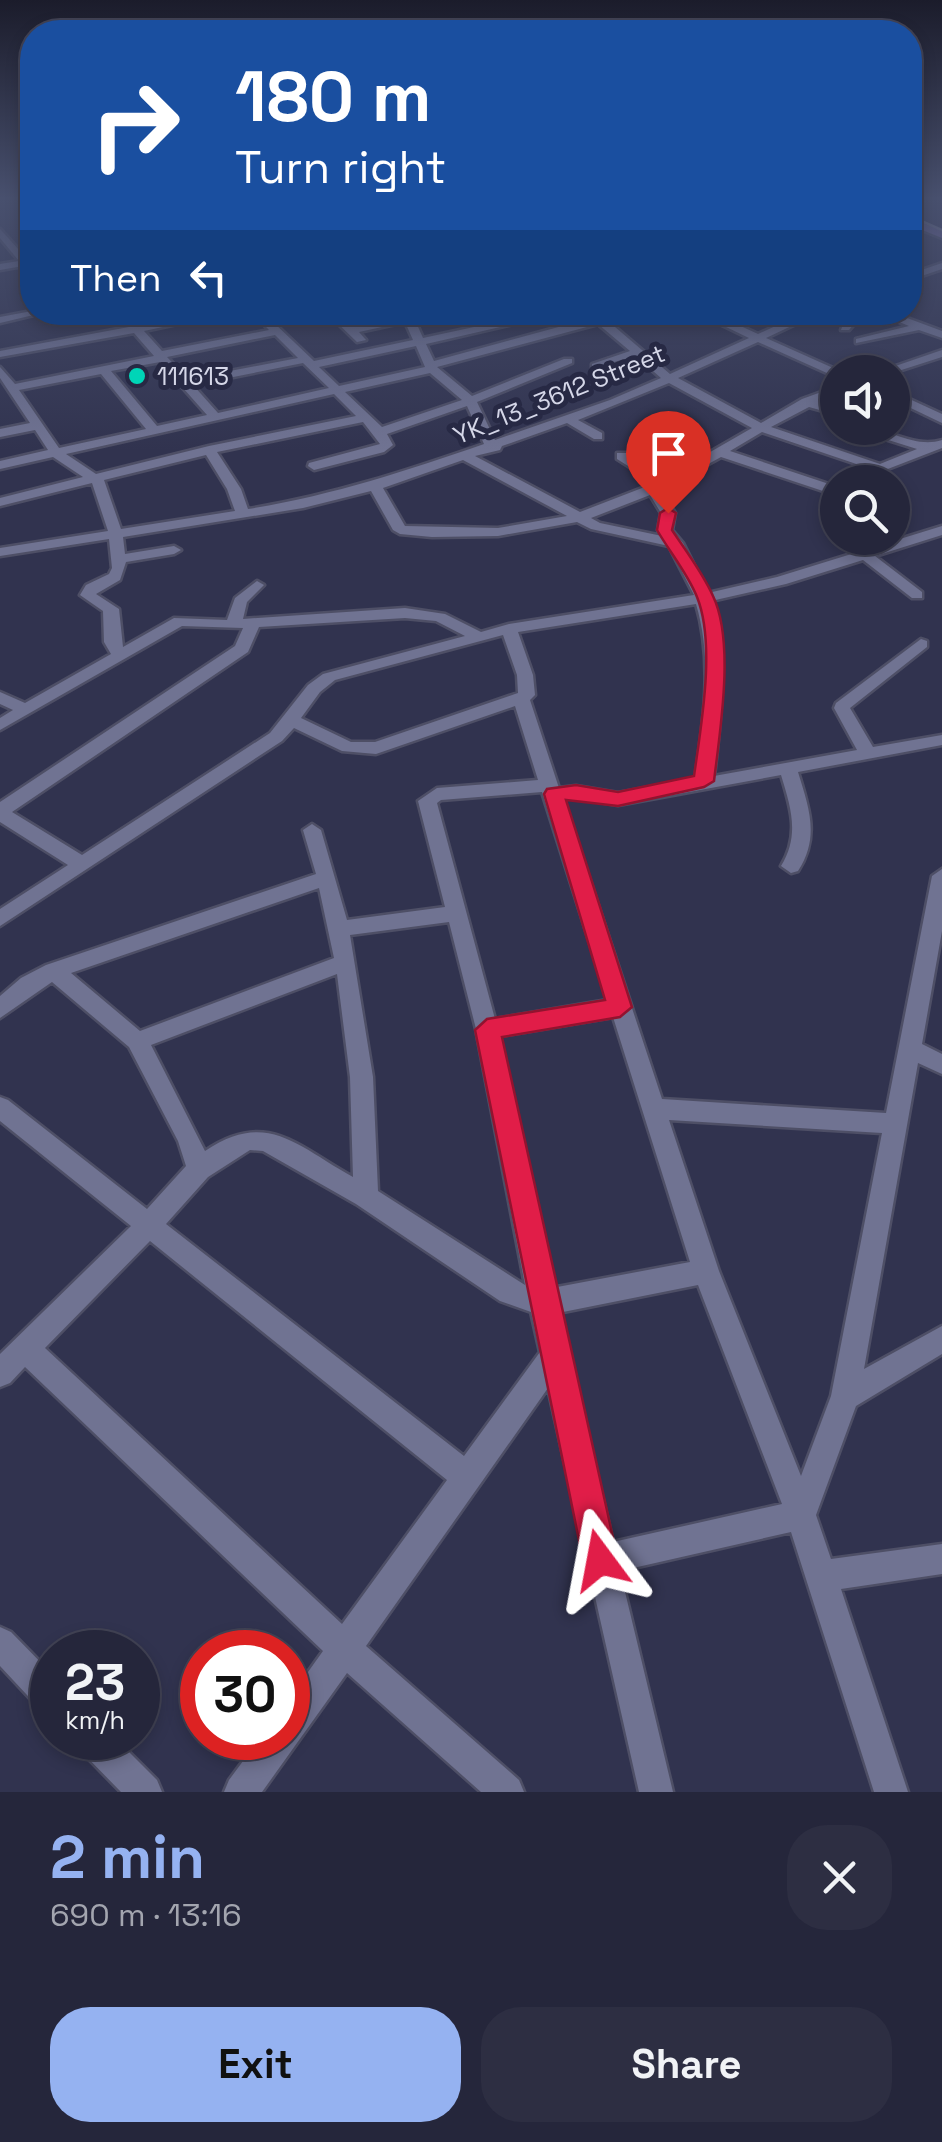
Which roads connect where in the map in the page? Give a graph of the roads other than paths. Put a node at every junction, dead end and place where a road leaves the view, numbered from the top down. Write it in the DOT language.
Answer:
graph roads {
  1 [pos="133,325"];
  2 [pos="163,325"];
  3 [pos="269,325"];
  4 [pos="346,325"];
  5 [pos="372,325"];
  6 [pos="413,325"];
  7 [pos="499,325"];
  8 [pos="557,325"];
  9 [pos="608,325"];
  10 [pos="729,325"];
  11 [pos="787,325"];
  12 [pos="848,325"];
  13 [pos="916,325"];
  14 [pos="922,327"];
  15 [pos="845,328"];
  16 [pos="138,330"];
  17 [pos="352,330"];
  18 [pos="276,332"];
  19 [pos="942,334"];
  20 [pos="758,338"];
  21 [pos="860,341"];
  22 [pos="422,343"];
  23 [pos="373,352"];
  24 [pos="635,353"];
  25 [pos="0,354"];
  26 [pos="939,356"];
  27 [pos="160,357"];
  28 [pos="705,359"];
  29 [pos="568,361"];
  30 [pos="308,363"];
  31 [pos="910,364"];
  32 [pos="596,366"];
  33 [pos="820,367"];
  34 [pos="432,368"];
  35 [pos="726,369"];
  36 [pos="0,370"];
  37 [pos="104,370"];
  38 [pos="667,376"];
  39 [pos="186,383"];
  40 [pos="11,388"];
  41 [pos="337,389"];
  42 [pos="820,396"];
  43 [pos="471,400"];
  44 [pos="806,402"];
  45 [pos="910,402"];
  46 [pos="820,406"];
  47 [pos="911,416"];
  48 [pos="940,416"];
  49 [pos="215,417"];
  50 [pos="363,418"];
  51 [pos="570,420"];
  52 [pos="36,426"];
  53 [pos="760,427"];
  54 [pos="154,431"];
  55 [pos="380,432"];
  56 [pos="0,433"];
  57 [pos="598,436"];
  58 [pos="910,443"];
  59 [pos="942,444"];
  60 [pos="496,447"];
  61 [pos="928,449"];
  62 [pos="209,450"];
  63 [pos="717,451"];
  64 [pos="56,454"];
  65 [pos="468,456"];
  66 [pos="622,456"];
  67 [pos="838,465"];
  68 [pos="891,465"];
  69 [pos="0,466"];
  70 [pos="314,466"];
  71 [pos="92,476"];
  72 [pos="820,477"];
  73 [pos="807,481"];
  74 [pos="375,486"];
  75 [pos="658,486"];
  76 [pos="820,486"];
  77 [pos="0,502"];
  78 [pos="242,512"];
  79 [pos="576,517"];
  80 [pos="942,530"];
  81 [pos="115,532"];
  82 [pos="676,543"];
  83 [pos="174,550"];
  84 [pos="0,552"];
  85 [pos="868,557"];
  86 [pos="118,558"];
  87 [pos="257,585"];
  88 [pos="917,596"];
  89 [pos="706,598"];
  90 [pos="254,621"];
  91 [pos="234,624"];
  92 [pos="509,629"];
  93 [pos="476,636"];
  94 [pos="921,644"];
  95 [pos="119,654"];
  96 [pos="0,697"];
  97 [pos="521,698"];
  98 [pos="25,710"];
  99 [pos="294,722"];
  100 [pos="0,726"];
  101 [pos="942,740"];
  102 [pos="867,751"];
  103 [pos="787,766"];
  104 [pos="704,781"];
  105 [pos="553,790"];
  106 [pos="0,812"];
  107 [pos="312,830"];
  108 [pos="83,865"];
  109 [pos="791,866"];
  110 [pos="942,876"];
  111 [pos="327,878"];
  112 [pos="940,911"];
  113 [pos="457,913"];
  114 [pos="0,919"];
  115 [pos="340,929"];
  116 [pos="344,963"];
  117 [pos="54,971"];
  118 [pos="620,1007"];
  119 [pos="0,1009"];
  120 [pos="487,1030"];
  121 [pos="137,1041"];
  122 [pos="911,1049"];
  123 [pos="942,1065"];
  124 [pos="0,1107"];
  125 [pos="658,1109"];
  126 [pos="894,1124"];
  127 [pos="199,1168"];
  128 [pos="365,1196"];
  129 [pos="149,1225"];
  130 [pos="706,1271"];
  131 [pos="542,1303"];
  132 [pos="942,1340"];
  133 [pos="25,1348"];
  134 [pos="554,1356"];
  135 [pos="0,1374"];
  136 [pos="845,1396"];
  137 [pos="466,1477"];
  138 [pos="801,1514"];
  139 [pos="942,1559"];
  140 [pos="600,1560"];
  141 [pos="822,1576"];
  142 [pos="0,1643"];
  143 [pos="345,1650"];
  144 [pos="30,1674"];
  145 [pos="310,1698"];
  146 [pos="114,1760"];
  147 [pos="265,1760"];
  148 [pos="145,1792"];
  149 [pos="241,1792"];
  150 [pos="507,1792"];
  151 [pos="656,1792"];
  152 [pos="891,1792"];
  1 -- 16 [label="street"];
  2 -- 16 [label="street"];
  3 -- 18 [label="street"];
  4 -- 17 [label="street"];
  5 -- 17 [label="street"];
  6 -- 22 [label="street"];
  7 -- 22 [label="street"];
  8 -- 34 [label="street"];
  9 -- 24 [label="street"];
  10 -- 20 [label="street"];
  11 -- 20 [label="street, YK_13_3612 Street"];
  12 -- 15 [label="street"];
  13 -- 14 [label="street"];
  14 -- 19 [label="street"];
  14 -- 21 [label="street"];
  16 -- 25 [label="street"];
  16 -- 27 [label="street"];
  17 -- 23 [label="street"];
  18 -- 27 [label="street"];
  18 -- 30 [label="street"];
  20 -- 28 [label="street, YK_13_3612 Street"];
  20 -- 33 [label="street"];
  22 -- 23 [label="street"];
  22 -- 34 [label="street"];
  23 -- 30 [label="street"];
  24 -- 32 [label="street"];
  24 -- 38 [label="street"];
  26 -- 31 [label="street"];
  27 -- 37 [label="street"];
  27 -- 39 [label="street"];
  28 -- 35 [label="street"];
  28 -- 38 [label="street, YK_13_3612 Street"];
  29 -- 43 [label="street"];
  30 -- 39 [label="street"];
  30 -- 41 [label="street"];
  34 -- 41 [label="street"];
  34 -- 43 [label="street"];
  36 -- 40 [label="street"];
  37 -- 40 [label="street"];
  37 -- 54 [label="street"];
  38 -- 51 [label="street, YK_13_3612 Street"];
  38 -- 53 [label="street"];
  39 -- 49 [label="street"];
  40 -- 52 [label="street"];
  41 -- 49 [label="street"];
  41 -- 50 [label="street"];
  42 -- 44 [label="street"];
  43 -- 55 [label="street"];
  43 -- 60 [label="street"];
  44 -- 46 [label="street"];
  44 -- 53 [label="street"];
  45 -- 48 [label="street"];
  47 -- 48 [label="street"];
  49 -- 54 [label="street"];
  50 -- 55 [label="street"];
  50 -- 62 [label="street"];
  51 -- 57 [label="street"];
  51 -- 60 [label="street, YK_13_3612 Street"];
  52 -- 56 [label="street"];
  52 -- 64 [label="street"];
  53 -- 63 [label="street"];
  53 -- 67 [label="street"];
  54 -- 64 [label="street"];
  55 -- 70 [label="street"];
  58 -- 61 [label="street"];
  59 -- 61 [label="street"];
  60 -- 65 [label="street, YK_13_3612 Street"];
  61 -- 68 [label="street"];
  62 -- 71 [label="street"];
  62 -- 78 [label="street"];
  63 -- 73 [label="street"];
  63 -- 75 [label="street"];
  64 -- 69 [label="street"];
  64 -- 71 [label="street"];
  65 -- 74 [label="street, YK_13_3612 Street"];
  65 -- 79 [label="street"];
  66 -- 75 [label="street"];
  71 -- 77 [label="street"];
  71 -- 81 [label="street"];
  72 -- 73 [label="street"];
  73 -- 76 [label="street"];
  74 -- 78 [label="street, YK_13_3612 Street"];
  74 -- 79 [label="street"];
  75 -- 79 [label="street"];
  75 -- 82 [label="street"];
  78 -- 81 [label="street, YK_13_3612 Street"];
  79 -- 82 [label="street"];
  80 -- 85 [label="street"];
  81 -- 84 [label="street, YK_13_3612 Street"];
  81 -- 86 [label="street"];
  82 -- 89 [label="street"];
  83 -- 86 [label="street"];
  85 -- 88 [label="street"];
  85 -- 89 [label="street"];
  86 -- 95 [label="street"];
  87 -- 91 [label="street"];
  89 -- 92 [label="street"];
  89 -- 104 [label="street"];
  90 -- 91 [label="street"];
  90 -- 93 [label="street"];
  90 -- 106 [label="street"];
  91 -- 95 [label="street"];
  92 -- 93 [label="street"];
  92 -- 97 [label="street"];
  93 -- 99 [label="street"];
  94 -- 102 [label="street"];
  95 -- 98 [label="street"];
  96 -- 98 [label="street"];
  97 -- 99 [label="street"];
  97 -- 105 [label="street"];
  98 -- 100 [label="street"];
  99 -- 108 [label="street"];
  101 -- 102 [label="street"];
  102 -- 103 [label="street"];
  103 -- 104 [label="street"];
  103 -- 109 [label="street"];
  104 -- 105 [label="street"];
  105 -- 113 [label="street"];
  105 -- 118 [label="street"];
  106 -- 108 [label="street"];
  107 -- 111 [label="street"];
  108 -- 114 [label="street"];
  110 -- 112 [label="street"];
  111 -- 115 [label="street"];
  111 -- 117 [label="street"];
  112 -- 122 [label="street"];
  113 -- 115 [label="street"];
  113 -- 120 [label="street"];
  115 -- 116 [label="street"];
  116 -- 121 [label="street"];
  116 -- 128 [label="street"];
  117 -- 119 [label="street"];
  117 -- 121 [label="street"];
  118 -- 120 [label="street"];
  118 -- 125 [label="street"];
  120 -- 131 [label="street"];
  121 -- 127 [label="street"];
  122 -- 123 [label="street"];
  122 -- 126 [label="street"];
  124 -- 129 [label="street"];
  125 -- 126 [label="street"];
  125 -- 130 [label="street"];
  126 -- 136 [label="street"];
  127 -- 128 [label="street"];
  127 -- 129 [label="street"];
  128 -- 131 [label="street"];
  129 -- 133 [label="street"];
  129 -- 137 [label="street"];
  130 -- 131 [label="street"];
  130 -- 138 [label="street"];
  131 -- 134 [label="street"];
  132 -- 136 [label="street"];
  133 -- 135 [label="street"];
  133 -- 143 [label="street"];
  134 -- 137 [label="street"];
  134 -- 140 [label="street"];
  136 -- 138 [label="street"];
  137 -- 143 [label="street"];
  138 -- 140 [label="street"];
  138 -- 141 [label="street"];
  139 -- 141 [label="street"];
  140 -- 151 [label="street"];
  141 -- 152 [label="street"];
  142 -- 144 [label="street"];
  143 -- 145 [label="street"];
  143 -- 150 [label="street"];
  146 -- 148 [label="street"];
  147 -- 149 [label="street"];
}
